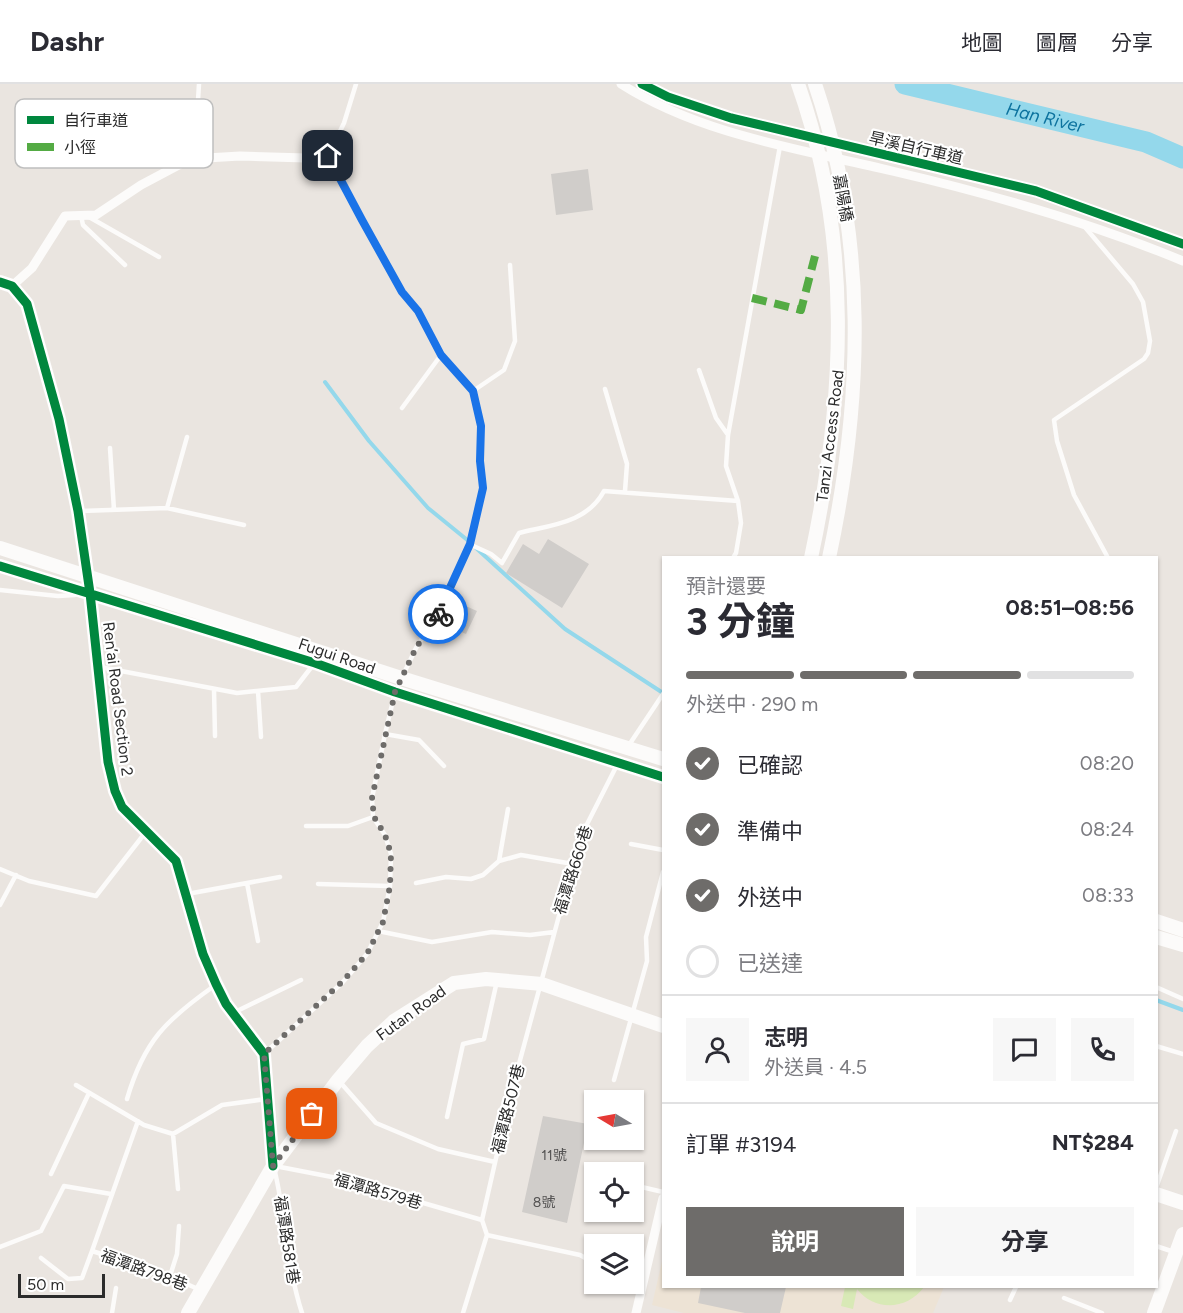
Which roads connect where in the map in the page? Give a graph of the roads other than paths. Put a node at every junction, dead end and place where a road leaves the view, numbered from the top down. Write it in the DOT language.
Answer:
graph roads {
  1 [pos="199,84"];
  2 [pos="356,84"];
  3 [pos="621,84"];
  4 [pos="798,84"];
  5 [pos="816,84"];
  6 [pos="199,99"];
  7 [pos="780,146"];
  8 [pos="328,156"];
  9 [pos="213,158"];
  10 [pos="173,168"];
  11 [pos="84,216"];
  12 [pos="1082,224"];
  13 [pos="159,257"];
  14 [pos="1183,261"];
  15 [pos="125,265"];
  16 [pos="510,265"];
  17 [pos="6,284"];
  18 [pos="839,314"];
  19 [pos="855,314"];
  20 [pos="441,355"];
  21 [pos="699,370"];
  22 [pos="605,389"];
  23 [pos="473,391"];
  24 [pos="402,408"];
  25 [pos="728,435"];
  26 [pos="187,437"];
  27 [pos="110,448"];
  28 [pos="625,491"];
  29 [pos="738,501"];
  30 [pos="167,508"];
  31 [pos="114,510"];
  32 [pos="78,511"];
  33 [pos="244,525"];
  34 [pos="470,544"];
  35 [pos="0,548"];
  36 [pos="734,556"];
  37 [pos="812,556"];
  38 [pos="828,556"];
  39 [pos="1107,556"];
  40 [pos="0,566"];
  41 [pos="88,575"];
  42 [pos="0,590"];
  43 [pos="90,593"];
  44 [pos="315,663"];
  45 [pos="98,667"];
  46 [pos="401,678"];
  47 [pos="214,689"];
  48 [pos="258,691"];
  49 [pos="395,692"];
  50 [pos="662,695"];
  51 [pos="385,734"];
  52 [pos="215,736"];
  53 [pos="261,737"];
  54 [pos="627,747"];
  55 [pos="662,759"];
  56 [pos="619,762"];
  57 [pos="444,766"];
  58 [pos="662,777"];
  59 [pos="508,809"];
  60 [pos="374,817"];
  61 [pos="306,826"];
  62 [pos="147,830"];
  63 [pos="631,843"];
  64 [pos="662,850"];
  65 [pos="499,861"];
  66 [pos="573,864"];
  67 [pos="0,869"];
  68 [pos="16,875"];
  69 [pos="662,876"];
  70 [pos="280,877"];
  71 [pos="248,883"];
  72 [pos="416,883"];
  73 [pos="318,884"];
  74 [pos="390,886"];
  75 [pos="187,894"];
  76 [pos="0,905"];
  77 [pos="1158,922"];
  78 [pos="1183,930"];
  79 [pos="378,931"];
  80 [pos="554,932"];
  81 [pos="1158,938"];
  82 [pos="258,941"];
  83 [pos="1183,945"];
  84 [pos="302,980"];
  85 [pos="497,980"];
  86 [pos="216,984"];
  87 [pos="542,984"];
  88 [pos="1158,988"];
  89 [pos="1183,999"];
  90 [pos="232,1014"];
  91 [pos="631,1015"];
  92 [pos="662,1026"];
  93 [pos="1158,1047"];
  94 [pos="264,1054"];
  95 [pos="1183,1054"];
  96 [pos="338,1080"];
  97 [pos="614,1080"];
  98 [pos="76,1085"];
  99 [pos="89,1093"];
  100 [pos="127,1099"];
  101 [pos="268,1099"];
  102 [pos="447,1117"];
  103 [pos="138,1121"];
  104 [pos="1176,1131"];
  105 [pos="173,1134"];
  106 [pos="495,1162"];
  107 [pos="273,1166"];
  108 [pos="51,1174"];
  109 [pos="1158,1182"];
  110 [pos="644,1188"];
  111 [pos="178,1189"];
  112 [pos="662,1192"];
  113 [pos="111,1194"];
  114 [pos="1158,1195"];
  115 [pos="662,1202"];
  116 [pos="1183,1203"];
  117 [pos="482,1220"];
  118 [pos="179,1227"];
  119 [pos="1183,1234"];
  120 [pos="488,1235"];
  121 [pos="0,1247"];
  122 [pos="1158,1248"];
  123 [pos="92,1251"];
  124 [pos="584,1257"];
  125 [pos="41,1258"];
  126 [pos="1174,1261"];
  127 [pos="170,1276"];
  128 [pos="644,1278"];
  129 [pos="116,1288"];
  130 [pos="1016,1288"];
  131 [pos="201,1290"];
  132 [pos="640,1294"];
  133 [pos="1064,1298"];
  134 [pos="1010,1300"];
  135 [pos="112,1313"];
  136 [pos="188,1313"];
  137 [pos="302,1313"];
  138 [pos="463,1313"];
  139 [pos="636,1313"];
  140 [pos="1102,1313"];
  141 [pos="1154,1313"];
  1 -- 6 [label="lane"];
  2 -- 8 [label="lane"];
  3 -- 7 [label="street"];
  4 -- 18 [label="street, 嘉陽橋"];
  5 -- 19 [label="street, 嘉陽橋"];
  7 -- 12 [label="street"];
  7 -- 25 [label="lane"];
  8 -- 9 [label="street"];
  8 -- 20 [label="lane"];
  10 -- 11 [label="street"];
  11 -- 13 [label="lane"];
  11 -- 15 [label="lane"];
  11 -- 17 [label="street"];
  12 -- 14 [label="street"];
  12 -- 39 [label="lane"];
  16 -- 23 [label="lane"];
  17 -- 32 [label="street, Ren’ai Road Section 2"];
  18 -- 37 [label="street, Tanzi Access Road"];
  19 -- 38 [label="street, Tanzi Access Road"];
  20 -- 23 [label="lane"];
  20 -- 24 [label="lane"];
  21 -- 25 [label="lane"];
  22 -- 28 [label="lane"];
  23 -- 34 [label="lane"];
  25 -- 29 [label="lane"];
  26 -- 30 [label="lane"];
  27 -- 31 [label="lane"];
  28 -- 29 [label="lane"];
  28 -- 34 [label="lane"];
  29 -- 36 [label="lane"];
  30 -- 31 [label="lane"];
  30 -- 33 [label="lane"];
  31 -- 32 [label="lane"];
  32 -- 41 [label="street, Ren’ai Road Section 2"];
  34 -- 46 [label="lane"];
  35 -- 41 [label="street, Fugui Road"];
  40 -- 43 [label="street, Fugui Road"];
  41 -- 43 [label="street, Ren’ai Road Section 2"];
  41 -- 46 [label="street, Fugui Road"];
  42 -- 43 [label="lane"];
  43 -- 44 [label="street, Fugui Road"];
  43 -- 45 [label="street, Ren’ai Road Section 2"];
  44 -- 48 [label="lane"];
  44 -- 49 [label="street, Fugui Road"];
  45 -- 47 [label="lane"];
  45 -- 62 [label="street, Ren’ai Road Section 2"];
  46 -- 49 [label="lane"];
  46 -- 54 [label="street, Fugui Road"];
  47 -- 48 [label="lane"];
  47 -- 52 [label="lane"];
  48 -- 53 [label="lane"];
  49 -- 51 [label="lane"];
  49 -- 56 [label="street, Fugui Road"];
  50 -- 54 [label="lane"];
  51 -- 57 [label="lane"];
  51 -- 60 [label="lane"];
  54 -- 55 [label="street, Fugui Road"];
  56 -- 58 [label="street, Fugui Road"];
  56 -- 66 [label="lane, 福潭路660巷"];
  59 -- 65 [label="lane"];
  60 -- 61 [label="lane"];
  60 -- 74 [label="lane"];
  62 -- 68 [label="lane"];
  62 -- 75 [label="street, Ren’ai Road Section 2"];
  63 -- 64 [label="lane"];
  65 -- 66 [label="lane"];
  65 -- 72 [label="lane"];
  66 -- 80 [label="lane, 福潭路660巷"];
  67 -- 68 [label="lane"];
  68 -- 76 [label="lane"];
  69 -- 91 [label="lane"];
  70 -- 71 [label="lane"];
  71 -- 75 [label="lane"];
  71 -- 82 [label="lane"];
  73 -- 74 [label="lane"];
  74 -- 79 [label="lane"];
  75 -- 86 [label="street, Ren’ai Road Section 2"];
  77 -- 78 [label="street"];
  79 -- 80 [label="lane"];
  79 -- 94 [label="lane"];
  80 -- 87 [label="lane, 福潭路660巷"];
  81 -- 83 [label="street"];
  84 -- 90 [label="lane"];
  85 -- 87 [label="street, Futan Road"];
  85 -- 96 [label="street, Futan Road"];
  85 -- 102 [label="lane"];
  86 -- 90 [label="street, Ren’ai Road Section 2"];
  86 -- 100 [label="lane"];
  87 -- 91 [label="street, Futan Road"];
  87 -- 106 [label="lane, 福潭路507巷"];
  88 -- 89 [label="lane"];
  90 -- 94 [label="street, Ren’ai Road Section 2"];
  91 -- 92 [label="street, Futan Road"];
  91 -- 97 [label="lane"];
  93 -- 95 [label="lane"];
  94 -- 101 [label="street"];
  96 -- 106 [label="lane"];
  96 -- 107 [label="street, Futan Road"];
  98 -- 99 [label="lane"];
  99 -- 103 [label="lane"];
  99 -- 108 [label="lane"];
  101 -- 105 [label="lane"];
  101 -- 107 [label="street"];
  103 -- 105 [label="lane"];
  103 -- 113 [label="lane"];
  104 -- 109 [label="lane"];
  105 -- 111 [label="lane"];
  106 -- 117 [label="lane, 福潭路507巷"];
  107 -- 117 [label="lane, 福潭路579巷"];
  107 -- 131 [label="street, Futan Road"];
  107 -- 137 [label="lane, 福潭路581巷"];
  110 -- 112 [label="lane"];
  113 -- 121 [label="lane"];
  113 -- 123 [label="lane"];
  114 -- 116 [label="street"];
  115 -- 128 [label="street"];
  117 -- 120 [label="lane"];
  118 -- 127 [label="lane"];
  119 -- 126 [label="street"];
  120 -- 124 [label="lane"];
  120 -- 138 [label="lane"];
  122 -- 126 [label="lane"];
  123 -- 125 [label="lane, 福潭路798巷"];
  123 -- 127 [label="lane, 福潭路798巷"];
  126 -- 141 [label="street"];
  127 -- 131 [label="lane, 福潭路798巷"];
  129 -- 135 [label="lane"];
  130 -- 134 [label="lane"];
  131 -- 136 [label="street, Futan Road"];
  132 -- 139 [label="street"];
  133 -- 140 [label="lane"];
}
